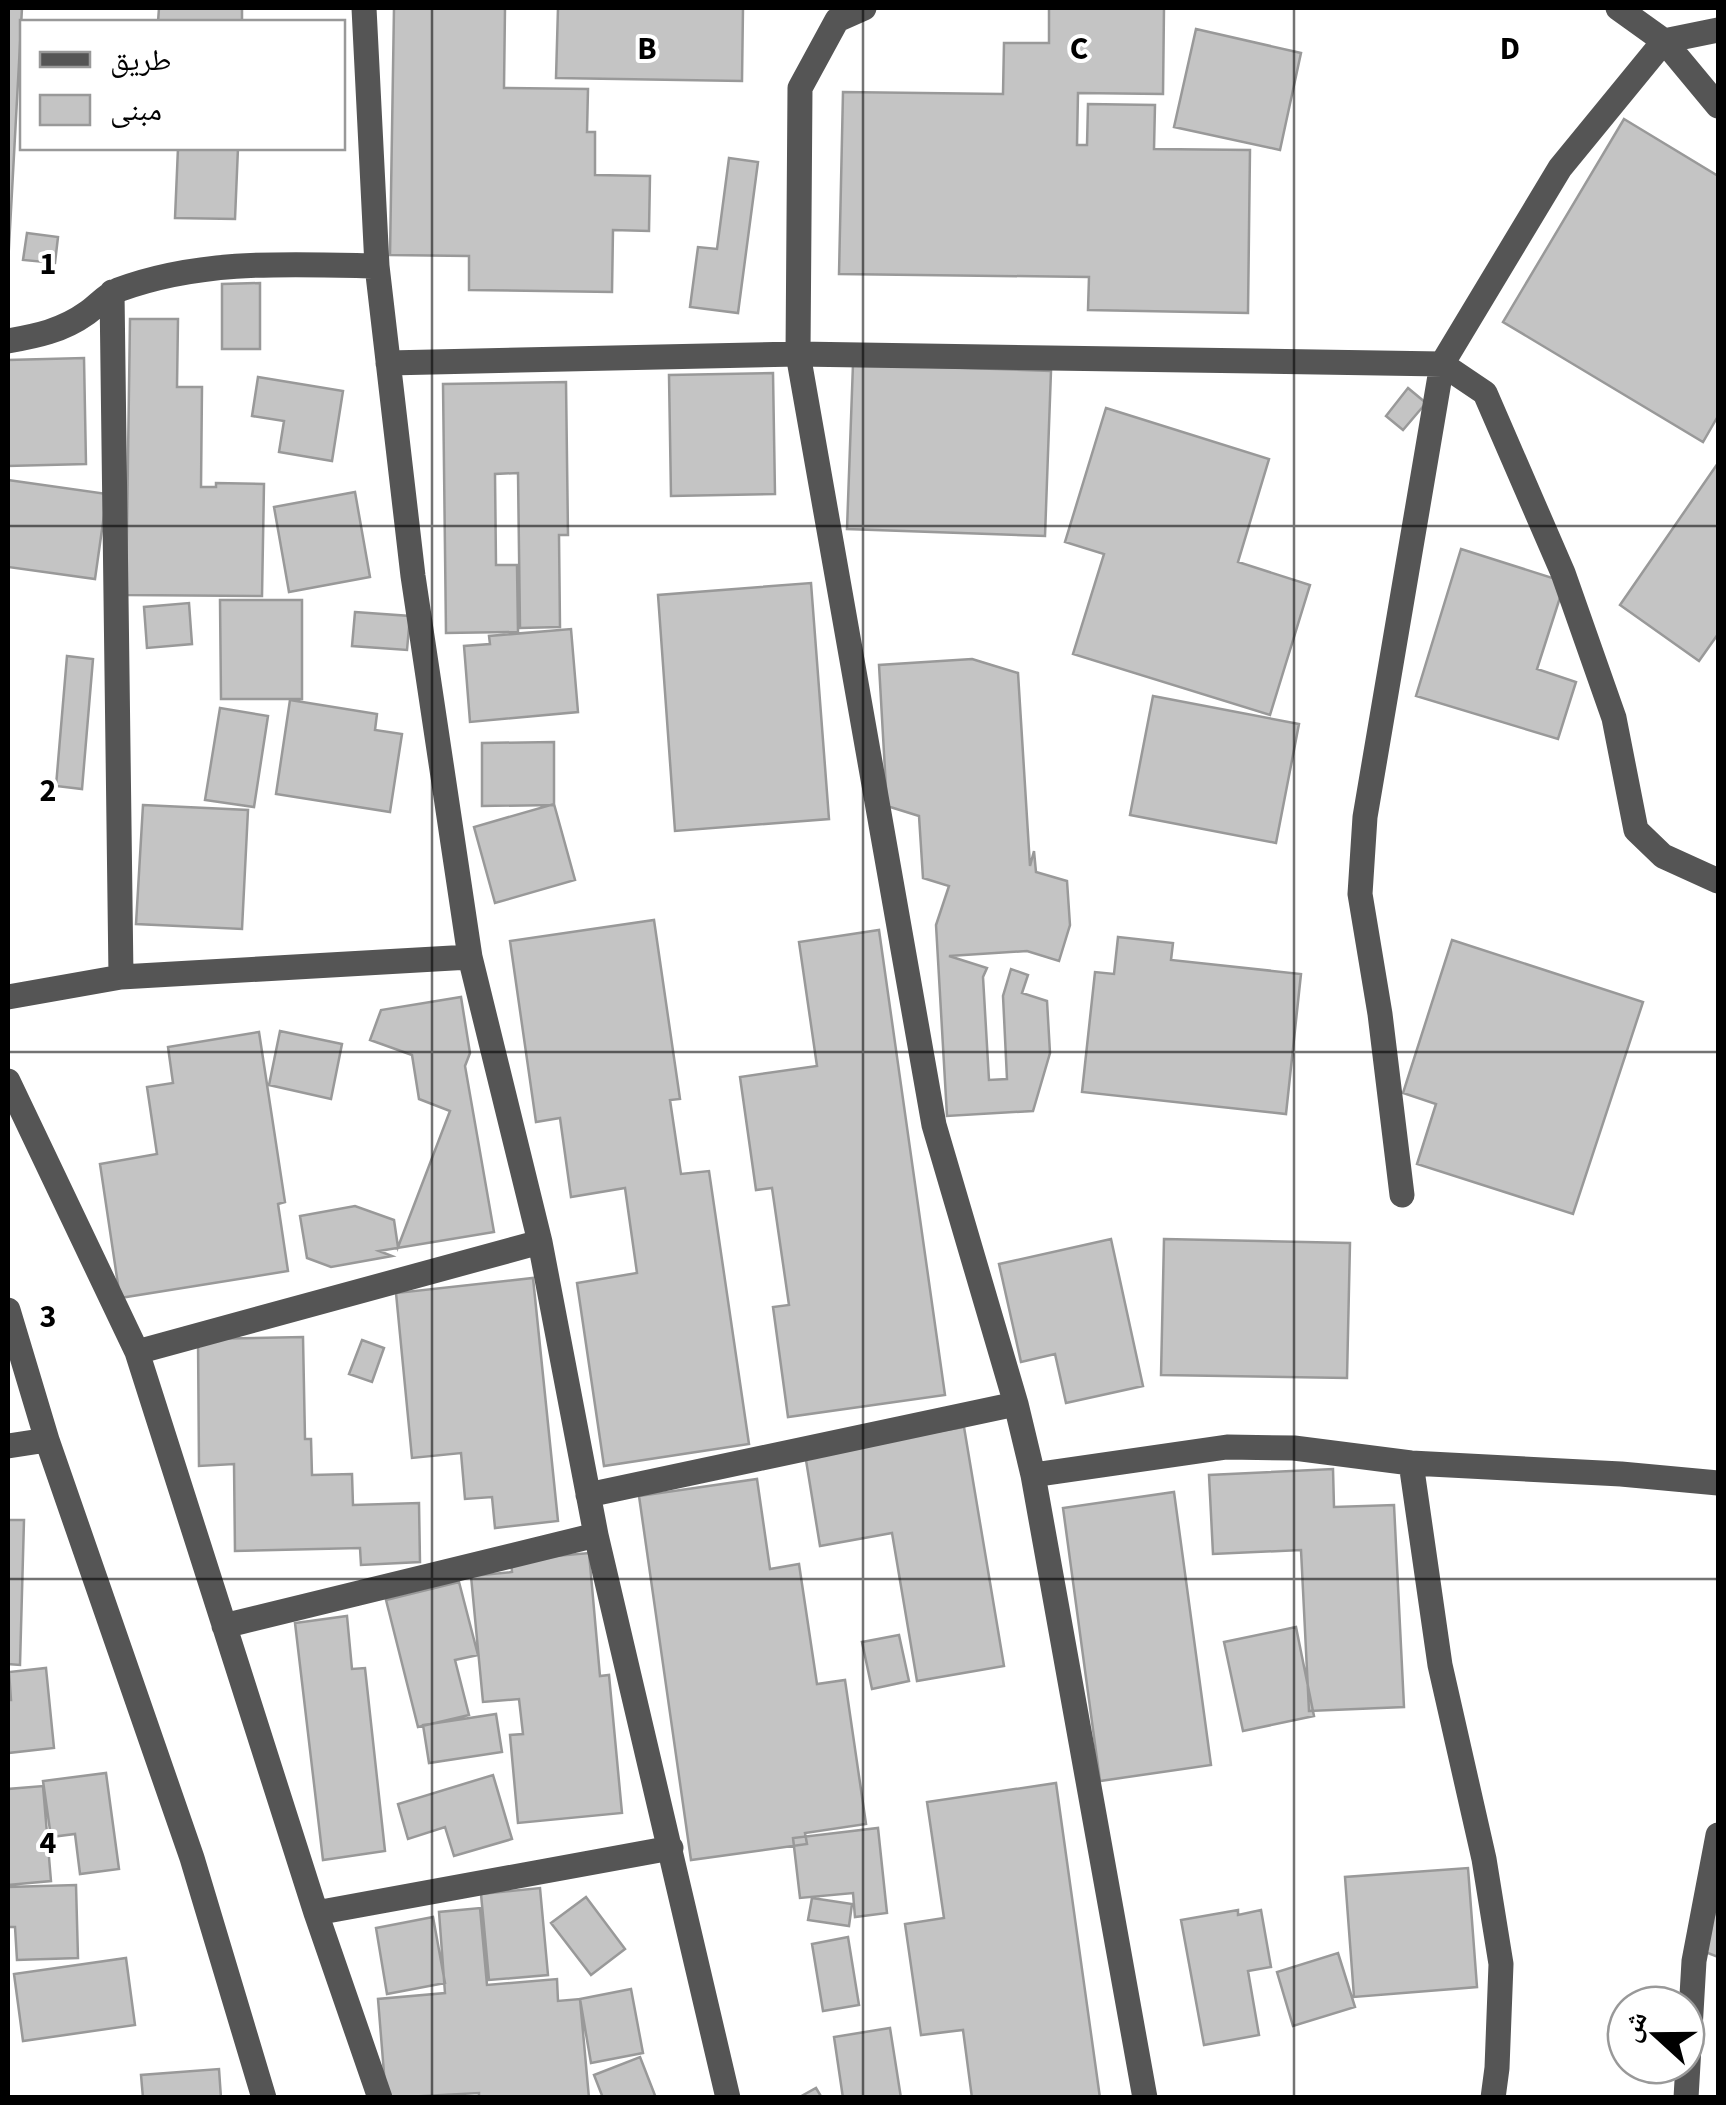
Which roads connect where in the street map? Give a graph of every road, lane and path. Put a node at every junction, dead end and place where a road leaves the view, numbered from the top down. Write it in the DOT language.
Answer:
graph roads {
  1 [pos="364,8"];
  2 [pos="864,8"];
  3 [pos="1618,8"];
  4 [pos="1718,30"];
  5 [pos="1664,41"];
  6 [pos="1718,106"];
  7 [pos="377,266"];
  8 [pos="112,292"];
  9 [pos="8,341"];
  10 [pos="798,354"];
  11 [pos="388,364"];
  12 [pos="1442,364"];
  13 [pos="1718,880"];
  14 [pos="470,957"];
  15 [pos="121,976"];
  16 [pos="8,996"];
  17 [pos="8,1081"];
  18 [pos="1402,1195"];
  19 [pos="540,1242"];
  20 [pos="8,1310"];
  21 [pos="137,1352"];
  22 [pos="1016,1404"];
  23 [pos="48,1440"];
  24 [pos="8,1446"];
  25 [pos="1411,1463"];
  26 [pos="1033,1475"];
  27 [pos="1718,1483"];
  28 [pos="588,1495"];
  29 [pos="596,1535"];
  30 [pos="224,1626"];
  31 [pos="1718,1835"];
  32 [pos="672,1848"];
  33 [pos="316,1912"];
  34 [pos="264,2098"];
  35 [pos="380,2098"];
  36 [pos="728,2098"];
  37 [pos="1145,2098"];
  38 [pos="1493,2098"];
  39 [pos="1686,2098"];
  1 -- 7 [label="street"];
  2 -- 10 [label="street"];
  3 -- 5 [label="street"];
  4 -- 5 [label="street"];
  5 -- 6 [label="street"];
  5 -- 12 [label="street"];
  7 -- 8 [label="street"];
  7 -- 11 [label="street"];
  8 -- 9 [label="street"];
  8 -- 15 [label="street"];
  10 -- 11 [label="street"];
  10 -- 12 [label="street"];
  10 -- 22 [label="street"];
  11 -- 14 [label="street"];
  12 -- 13 [label="street"];
  12 -- 18 [label="street"];
  14 -- 15 [label="street"];
  14 -- 19 [label="street"];
  15 -- 16 [label="street"];
  17 -- 21 [label="street"];
  19 -- 21 [label="street"];
  19 -- 28 [label="street"];
  20 -- 23 [label="street"];
  21 -- 30 [label="street"];
  22 -- 26 [label="street"];
  22 -- 28 [label="street"];
  23 -- 24 [label="street"];
  23 -- 34 [label="street"];
  25 -- 26 [label="street"];
  25 -- 27 [label="street"];
  25 -- 38 [label="street"];
  26 -- 37 [label="street"];
  28 -- 29 [label="street"];
  29 -- 30 [label="street"];
  29 -- 32 [label="street"];
  30 -- 33 [label="street"];
  31 -- 39 [label="street"];
  32 -- 33 [label="street"];
  32 -- 36 [label="street"];
  33 -- 35 [label="street"];
}
